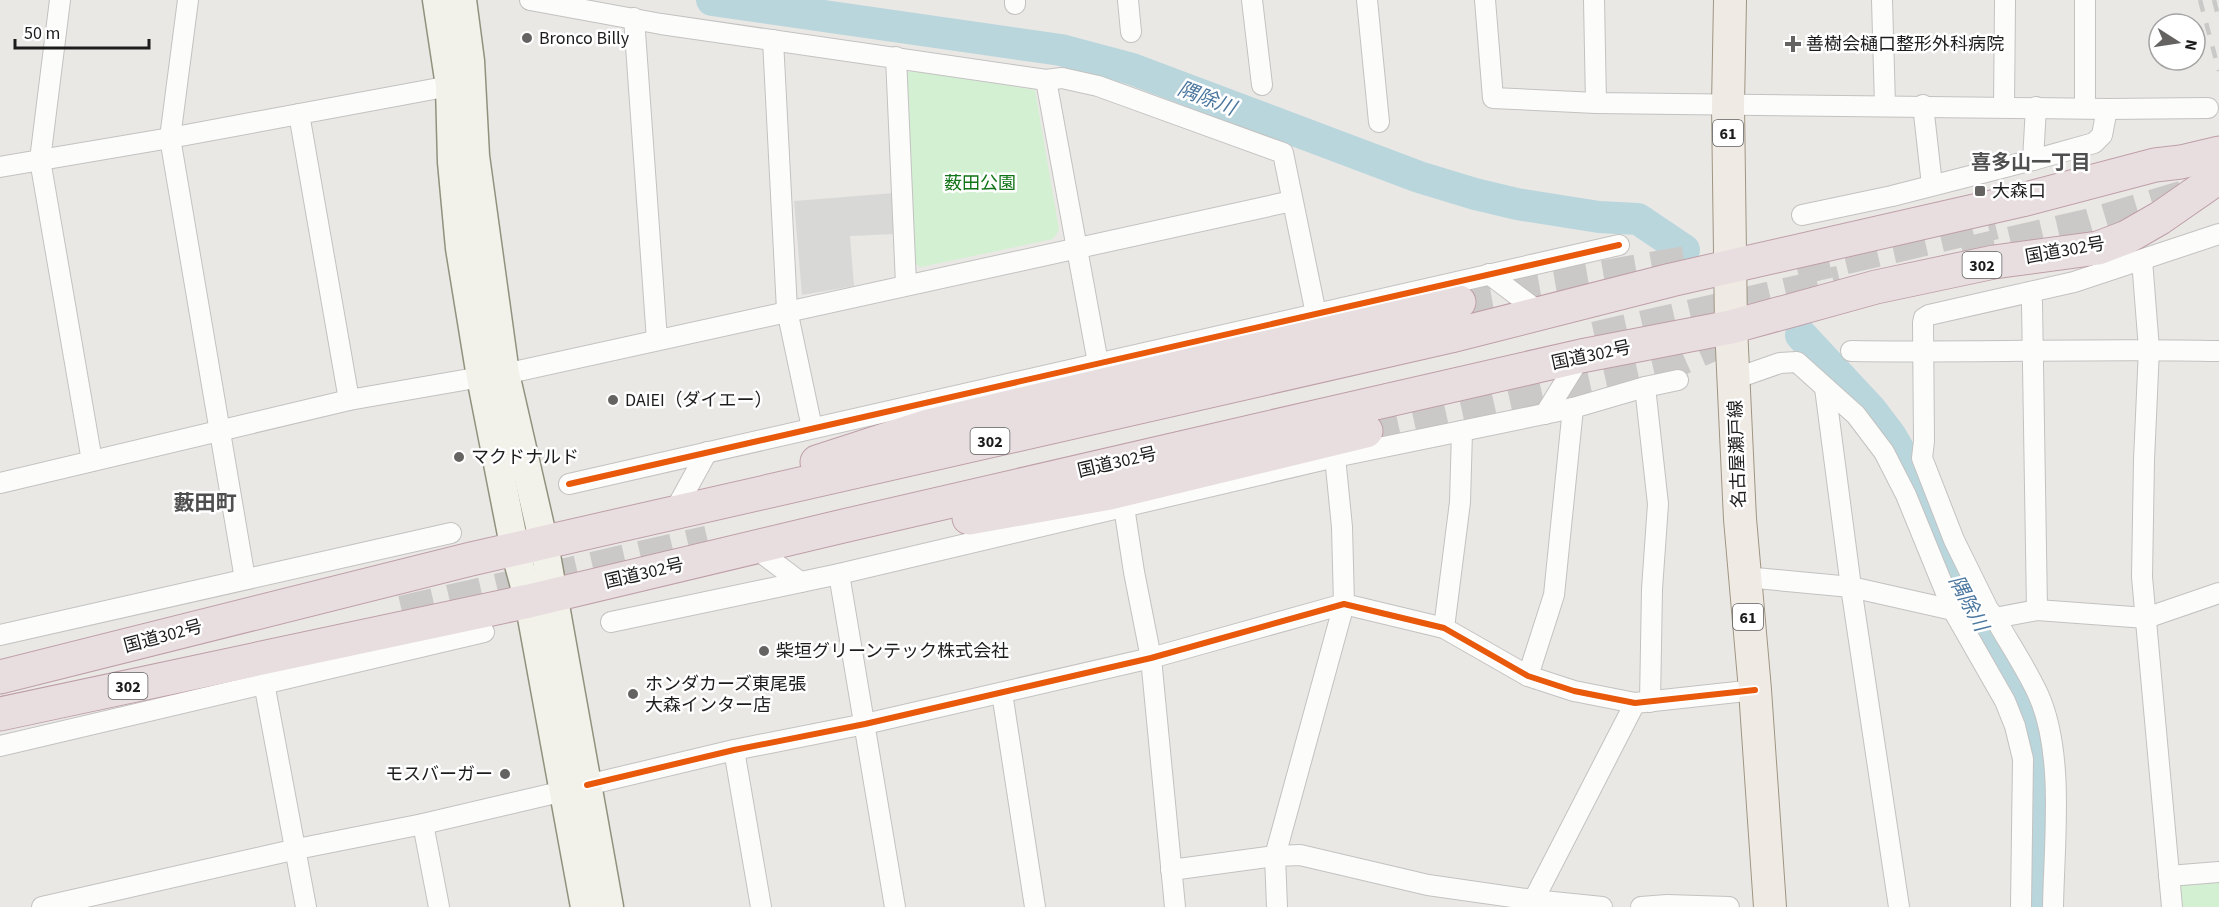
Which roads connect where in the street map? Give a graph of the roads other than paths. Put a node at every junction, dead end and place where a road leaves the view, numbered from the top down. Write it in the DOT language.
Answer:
graph roads {
  1 [pos="60,0"];
  2 [pos="188,0"];
  3 [pos="437,0"];
  4 [pos="462,0"];
  5 [pos="531,0"];
  6 [pos="1128,0"];
  7 [pos="1252,0"];
  8 [pos="1367,0"];
  9 [pos="1485,0"];
  10 [pos="1594,0"];
  11 [pos="1730,0"];
  12 [pos="1882,0"];
  13 [pos="2005,0"];
  14 [pos="2085,0"];
  15 [pos="634,18"];
  16 [pos="1131,32"];
  17 [pos="773,40"];
  18 [pos="896,57"];
  19 [pos="1046,80"];
  20 [pos="1262,85"];
  21 [pos="450,86"];
  22 [pos="1596,103"];
  23 [pos="1728,105"];
  24 [pos="1923,105"];
  25 [pos="1885,106"];
  26 [pos="2004,106"];
  27 [pos="2036,107"];
  28 [pos="2085,108"];
  29 [pos="2208,108"];
  30 [pos="2106,109"];
  31 [pos="299,114"];
  32 [pos="1379,122"];
  33 [pos="170,138"];
  34 [pos="2219,153"];
  35 [pos="40,160"];
  36 [pos="2033,160"];
  37 [pos="0,167"];
  38 [pos="2219,177"];
  39 [pos="1932,185"];
  40 [pos="1892,196"];
  41 [pos="1292,201"];
  42 [pos="1802,215"];
  43 [pos="1888,231"];
  44 [pos="2219,234"];
  45 [pos="1619,245"];
  46 [pos="1077,247"];
  47 [pos="2142,260"];
  48 [pos="1730,267"];
  49 [pos="1489,274"];
  50 [pos="906,284"];
  51 [pos="2030,292"];
  52 [pos="1459,302"];
  53 [pos="787,310"];
  54 [pos="1316,314"];
  55 [pos="1542,314"];
  56 [pos="1731,327"];
  57 [pos="657,340"];
  58 [pos="2149,349"];
  59 [pos="1851,351"];
  60 [pos="2219,351"];
  61 [pos="1922,352"];
  62 [pos="2033,352"];
  63 [pos="1581,356"];
  64 [pos="1098,363"];
  65 [pos="493,375"];
  66 [pos="1734,379"];
  67 [pos="1678,380"];
  68 [pos="1645,387"];
  69 [pos="1824,388"];
  70 [pos="349,400"];
  71 [pos="1573,408"];
  72 [pos="1545,414"];
  73 [pos="812,428"];
  74 [pos="220,430"];
  75 [pos="1366,431"];
  76 [pos="1462,431"];
  77 [pos="707,452"];
  78 [pos="1335,457"];
  79 [pos="92,461"];
  80 [pos="0,483"];
  81 [pos="568,484"];
  82 [pos="1124,507"];
  83 [pos="674,512"];
  84 [pos="451,533"];
  85 [pos="530,547"];
  86 [pos="755,548"];
  87 [pos="277,572"];
  88 [pos="839,574"];
  89 [pos="1745,577"];
  90 [pos="245,579"];
  91 [pos="800,582"];
  92 [pos="1851,586"];
  93 [pos="2219,592"];
  94 [pos="325,595"];
  95 [pos="540,598"];
  96 [pos="1344,604"];
  97 [pos="1953,610"];
  98 [pos="2037,610"];
  99 [pos="1995,618"];
  100 [pos="2146,618"];
  101 [pos="612,622"];
  102 [pos="1444,628"];
  103 [pos="484,632"];
  104 [pos="0,635"];
  105 [pos="421,636"];
  106 [pos="1151,658"];
  107 [pos="260,672"];
  108 [pos="1528,676"];
  109 [pos="0,677"];
  110 [pos="1755,690"];
  111 [pos="1002,693"];
  112 [pos="1643,702"];
  113 [pos="0,714"];
  114 [pos="865,724"];
  115 [pos="0,746"];
  116 [pos="734,750"];
  117 [pos="575,788"];
  118 [pos="423,824"];
  119 [pos="297,849"];
  120 [pos="1275,856"];
  121 [pos="1171,870"];
  122 [pos="2219,872"];
  123 [pos="2169,876"];
  124 [pos="1532,904"];
  125 [pos="1666,906"];
  126 [pos="42,907"];
  127 [pos="306,907"];
  128 [pos="439,907"];
  129 [pos="585,907"];
  130 [pos="609,907"];
  131 [pos="761,907"];
  132 [pos="895,907"];
  133 [pos="1035,907"];
  134 [pos="1175,907"];
  135 [pos="1277,907"];
  136 [pos="1602,907"];
  137 [pos="1641,907"];
  138 [pos="1729,907"];
  139 [pos="1770,907"];
  140 [pos="1899,907"];
  141 [pos="2021,907"];
  142 [pos="2054,907"];
  143 [pos="2172,907"];
  1 -- 35 [label="street"];
  2 -- 33 [label="street"];
  3 -- 21 [label="street"];
  4 -- 65 [label="street"];
  5 -- 15 [label="street"];
  6 -- 16 [label="street"];
  7 -- 20 [label="street"];
  8 -- 32 [label="street"];
  9 -- 22 [label="street"];
  10 -- 22 [label="street"];
  11 -- 23 [label="main road, 名古屋瀬戸線 / 61"];
  12 -- 25 [label="street"];
  13 -- 26 [label="street"];
  14 -- 28 [label="street"];
  15 -- 17 [label="street"];
  15 -- 57 [label="street"];
  17 -- 18 [label="street"];
  17 -- 53 [label="street"];
  18 -- 19 [label="street"];
  18 -- 50 [label="street"];
  19 -- 41 [label="street"];
  19 -- 46 [label="street"];
  21 -- 31 [label="street"];
  21 -- 65 [label="street"];
  22 -- 23 [label="street"];
  23 -- 25 [label="street"];
  23 -- 48 [label="main road, 名古屋瀬戸線 / 61"];
  24 -- 25 [label="street"];
  24 -- 26 [label="street"];
  24 -- 39 [label="street"];
  26 -- 27 [label="street"];
  27 -- 28 [label="street"];
  27 -- 36 [label="street"];
  28 -- 30 [label="street"];
  29 -- 30 [label="street"];
  30 -- 36 [label="street"];
  31 -- 33 [label="street"];
  31 -- 70 [label="street"];
  33 -- 35 [label="street"];
  33 -- 74 [label="street"];
  34 -- 43 [label="highway, 国道302号 / 302"];
  35 -- 37 [label="street"];
  35 -- 79 [label="street"];
  36 -- 39 [label="street"];
  38 -- 56 [label="highway, 国道302号 / 302"];
  39 -- 40 [label="street"];
  40 -- 42 [label="street"];
  40 -- 43 [label="street"];
  41 -- 46 [label="street"];
  41 -- 54 [label="street"];
  43 -- 48 [label="highway, 国道302号 / 302"];
  44 -- 47 [label="street"];
  45 -- 49 [label="street"];
  46 -- 50 [label="street"];
  46 -- 64 [label="street"];
  47 -- 51 [label="street"];
  47 -- 58 [label="street"];
  48 -- 55 [label="highway, 国道302号 / 302"];
  48 -- 56 [label="main road, 名古屋瀬戸線 / 61"];
  49 -- 54 [label="street"];
  49 -- 55 [label="street"];
  50 -- 53 [label="street"];
  51 -- 61 [label="street"];
  51 -- 62 [label="street"];
  52 -- 83 [label="highway"];
  53 -- 57 [label="street"];
  53 -- 73 [label="street"];
  54 -- 64 [label="street"];
  55 -- 83 [label="highway, 国道302号 / 302"];
  56 -- 63 [label="highway, 国道302号 / 302"];
  56 -- 66 [label="main road, 名古屋瀬戸線 / 61"];
  57 -- 65 [label="street"];
  58 -- 60 [label="street"];
  58 -- 62 [label="street"];
  58 -- 100 [label="street"];
  59 -- 61 [label="street"];
  61 -- 62 [label="street"];
  61 -- 99 [label="street"];
  62 -- 98 [label="street"];
  63 -- 72 [label="street"];
  63 -- 86 [label="highway, 国道302号 / 302"];
  64 -- 73 [label="street"];
  65 -- 70 [label="street"];
  65 -- 85 [label="street"];
  66 -- 69 [label="street"];
  66 -- 89 [label="main road, 名古屋瀬戸線 / 61"];
  67 -- 68 [label="street"];
  68 -- 71 [label="street"];
  68 -- 112 [label="street"];
  69 -- 92 [label="street"];
  69 -- 97 [label="street"];
  70 -- 74 [label="street"];
  71 -- 72 [label="street"];
  71 -- 108 [label="street"];
  72 -- 76 [label="street"];
  73 -- 77 [label="street"];
  74 -- 79 [label="street"];
  74 -- 90 [label="street"];
  75 -- 86 [label="highway"];
  76 -- 78 [label="street"];
  76 -- 102 [label="street"];
  77 -- 81 [label="street"];
  77 -- 83 [label="street"];
  78 -- 82 [label="street"];
  78 -- 96 [label="street"];
  79 -- 80 [label="street"];
  82 -- 88 [label="street"];
  82 -- 106 [label="street"];
  83 -- 85 [label="highway, 国道302号 / 302"];
  84 -- 87 [label="street"];
  85 -- 94 [label="highway, 国道302号 / 302"];
  85 -- 95 [label="street"];
  86 -- 91 [label="street"];
  86 -- 95 [label="highway, 国道302号 / 302"];
  87 -- 90 [label="street"];
  87 -- 94 [label="street"];
  88 -- 91 [label="street"];
  88 -- 114 [label="street"];
  89 -- 92 [label="street"];
  89 -- 110 [label="main road, 名古屋瀬戸線 / 61"];
  90 -- 104 [label="street"];
  91 -- 101 [label="street"];
  92 -- 97 [label="street"];
  92 -- 140 [label="street"];
  93 -- 100 [label="street"];
  94 -- 109 [label="highway, 国道302号 / 302"];
  95 -- 105 [label="highway, 国道302号 / 302"];
  95 -- 117 [label="street"];
  96 -- 102 [label="street"];
  96 -- 106 [label="street"];
  96 -- 120 [label="street"];
  97 -- 141 [label="street"];
  98 -- 99 [label="street"];
  98 -- 100 [label="street"];
  99 -- 142 [label="street"];
  100 -- 123 [label="street"];
  102 -- 108 [label="street"];
  103 -- 105 [label="street"];
  105 -- 107 [label="highway, 国道302号 / 302"];
  106 -- 111 [label="street"];
  106 -- 121 [label="street"];
  107 -- 113 [label="highway, 国道302号 / 302"];
  107 -- 115 [label="street"];
  107 -- 119 [label="street"];
  108 -- 112 [label="street"];
  110 -- 112 [label="street"];
  110 -- 139 [label="main road, 名古屋瀬戸線 / 61"];
  111 -- 114 [label="street"];
  111 -- 133 [label="street"];
  112 -- 124 [label="street"];
  114 -- 116 [label="street"];
  114 -- 132 [label="street"];
  116 -- 117 [label="street"];
  116 -- 131 [label="street"];
  117 -- 118 [label="street"];
  117 -- 129 [label="street"];
  117 -- 130 [label="street"];
  118 -- 119 [label="street"];
  118 -- 128 [label="street"];
  119 -- 126 [label="street"];
  119 -- 127 [label="street"];
  120 -- 121 [label="street"];
  120 -- 124 [label="street"];
  120 -- 135 [label="street"];
  121 -- 134 [label="street"];
  122 -- 123 [label="street"];
  123 -- 143 [label="street"];
  124 -- 136 [label="street"];
  125 -- 137 [label="street"];
  125 -- 138 [label="street"];
}
